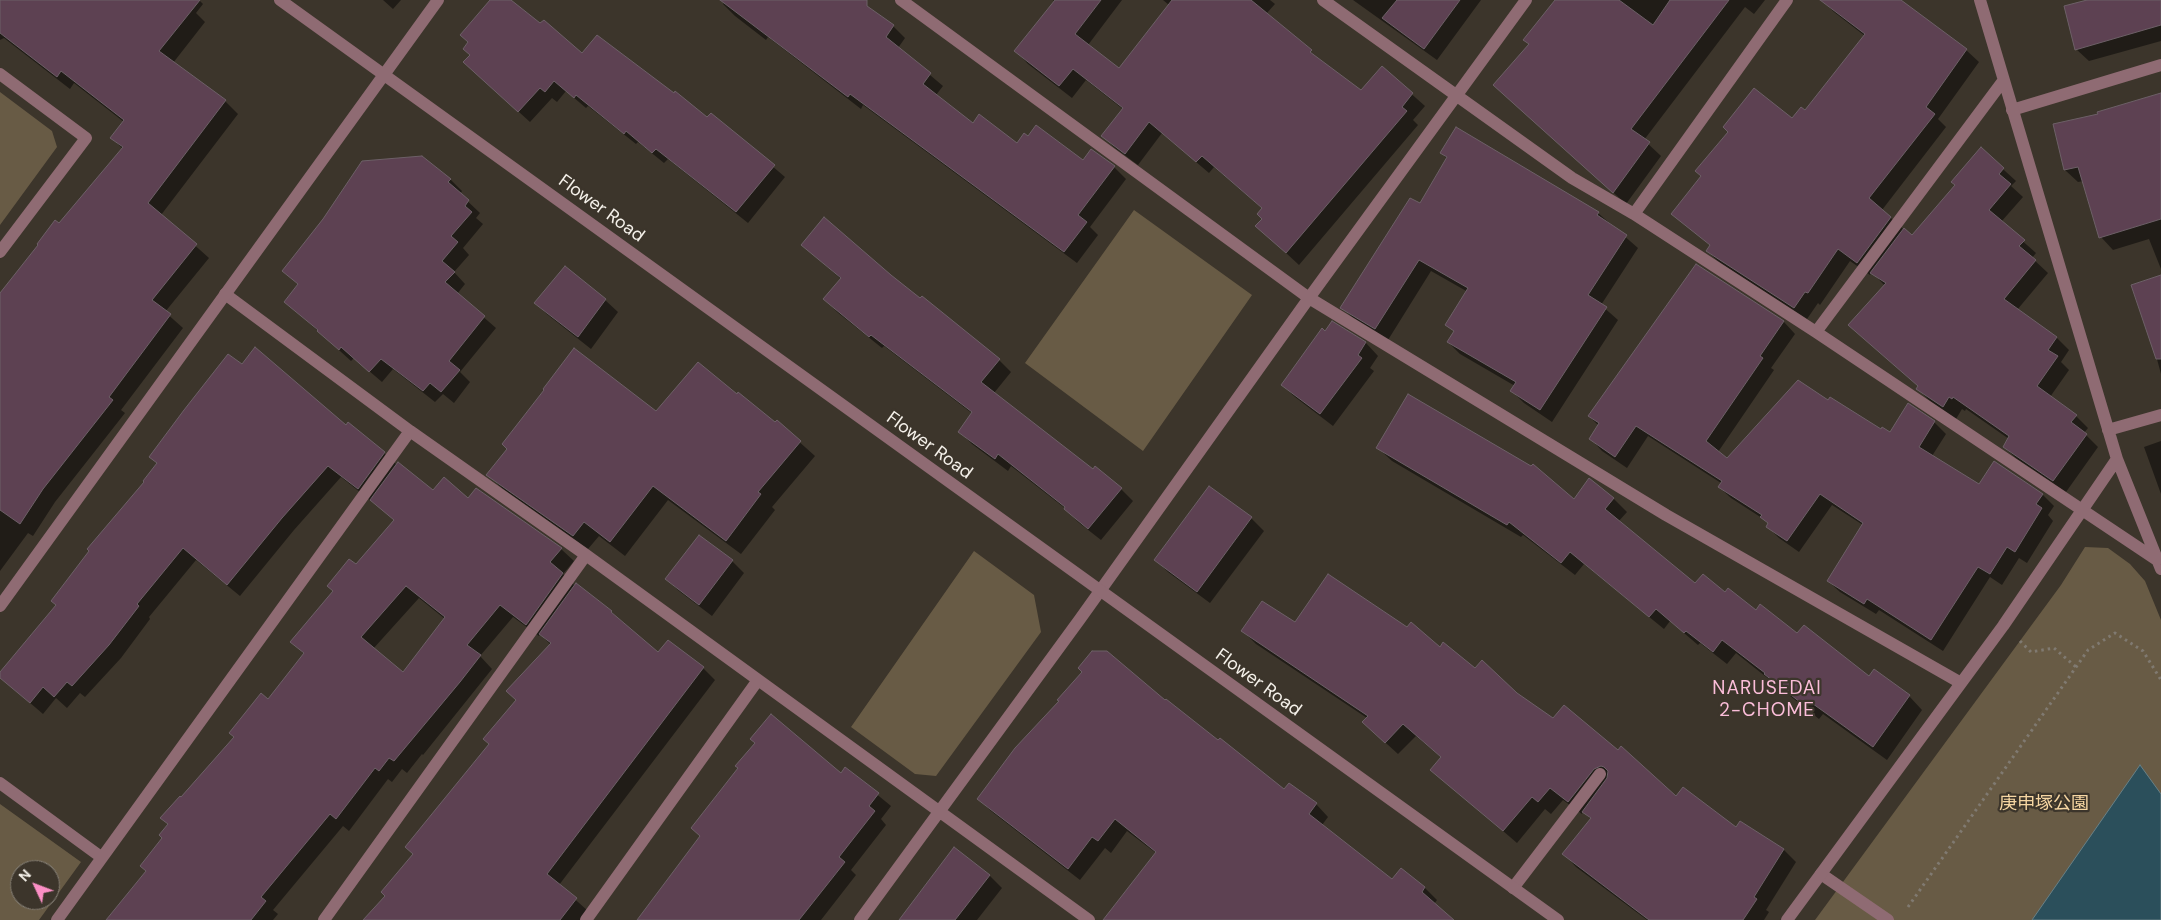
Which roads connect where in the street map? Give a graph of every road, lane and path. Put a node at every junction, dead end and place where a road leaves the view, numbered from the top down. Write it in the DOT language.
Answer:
graph roads {
  1 [pos="280,0"];
  2 [pos="438,0"];
  3 [pos="901,0"];
  4 [pos="1323,0"];
  5 [pos="1526,0"];
  6 [pos="1787,0"];
  7 [pos="1980,0"];
  8 [pos="2161,65"];
  9 [pos="0,74"];
  10 [pos="384,74"];
  11 [pos="2003,81"];
  12 [pos="1456,97"];
  13 [pos="2012,110"];
  14 [pos="1634,214"];
  15 [pos="0,252"];
  16 [pos="226,294"];
  17 [pos="1309,298"];
  18 [pos="1816,332"];
  19 [pos="2161,415"];
  20 [pos="2108,430"];
  21 [pos="410,431"];
  22 [pos="2117,460"];
  23 [pos="2082,510"];
  24 [pos="586,555"];
  25 [pos="2159,564"];
  26 [pos="1100,591"];
  27 [pos="0,606"];
  28 [pos="2003,626"];
  29 [pos="2076,666"];
  30 [pos="758,680"];
  31 [pos="2161,680"];
  32 [pos="1962,683"];
  33 [pos="1600,774"];
  34 [pos="0,783"];
  35 [pos="940,811"];
  36 [pos="101,856"];
  37 [pos="1821,874"];
  38 [pos="1513,888"];
  39 [pos="1905,912"];
  40 [pos="57,920"];
  41 [pos="324,920"];
  42 [pos="586,920"];
  43 [pos="860,920"];
  44 [pos="1090,920"];
  45 [pos="1558,920"];
  46 [pos="1787,920"];
  47 [pos="1888,920"];
  1 -- 10 [label="street, Flower Road"];
  2 -- 10 [label="street"];
  3 -- 17 [label="street"];
  4 -- 12 [label="street"];
  5 -- 12 [label="street"];
  6 -- 14 [label="street"];
  7 -- 11 [label="street"];
  8 -- 13 [label="street"];
  9 -- 15 [label="street"];
  10 -- 16 [label="street"];
  10 -- 26 [label="street, Flower Road"];
  11 -- 13 [label="street"];
  11 -- 18 [label="street"];
  12 -- 14 [label="street"];
  12 -- 17 [label="street"];
  13 -- 20 [label="street"];
  14 -- 18 [label="street"];
  16 -- 21 [label="street"];
  16 -- 27 [label="street"];
  17 -- 26 [label="street"];
  17 -- 32 [label="street"];
  18 -- 23 [label="street"];
  19 -- 20 [label="street"];
  20 -- 22 [label="street"];
  21 -- 24 [label="street"];
  21 -- 36 [label="street"];
  22 -- 23 [label="street"];
  22 -- 25 [label="street"];
  23 -- 25 [label="street"];
  23 -- 28 [label="street"];
  24 -- 30 [label="street"];
  24 -- 41 [label="street"];
  26 -- 35 [label="street"];
  26 -- 38 [label="street, Flower Road"];
  28 -- 29 [label="path"];
  28 -- 32 [label="street"];
  29 -- 31 [label="path"];
  29 -- 39 [label="path"];
  30 -- 35 [label="street"];
  30 -- 42 [label="street"];
  32 -- 37 [label="street"];
  33 -- 38 [label="street"];
  34 -- 36 [label="street"];
  35 -- 43 [label="street"];
  35 -- 44 [label="street"];
  36 -- 40 [label="street"];
  37 -- 46 [label="street"];
  37 -- 47 [label="street"];
  38 -- 45 [label="street, Flower Road"];
}
